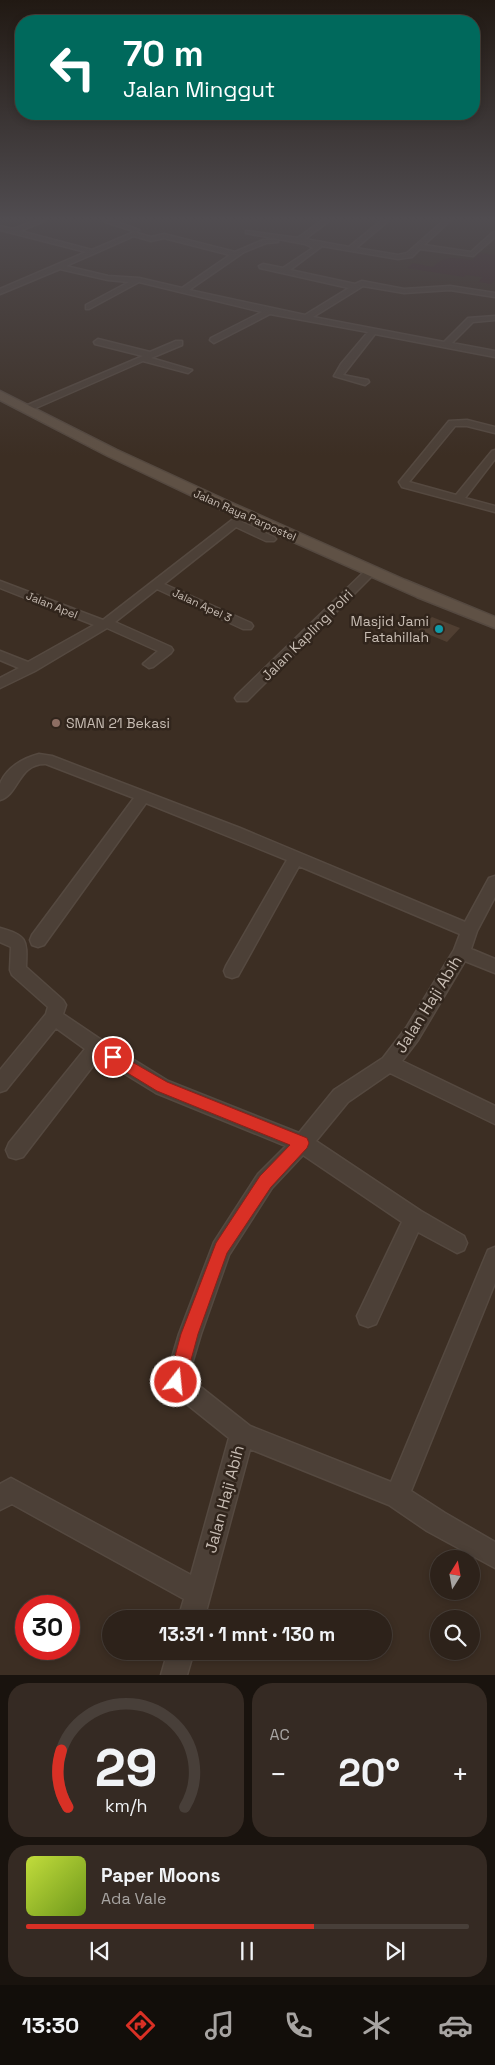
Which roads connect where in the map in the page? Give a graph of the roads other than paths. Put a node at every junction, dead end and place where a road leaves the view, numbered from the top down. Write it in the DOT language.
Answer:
graph roads {
  1 [pos="104,299"];
  2 [pos="224,299"];
  3 [pos="336,299"];
  4 [pos="89,307"];
  5 [pos="269,311"];
  6 [pos="306,318"];
  7 [pos="495,318"];
  8 [pos="374,330"];
  9 [pos="214,340"];
  10 [pos="98,342"];
  11 [pos="179,343"];
  12 [pos="447,344"];
  13 [pos="495,354"];
  14 [pos="147,357"];
  15 [pos="188,370"];
  16 [pos="365,382"];
  17 [pos="0,395"];
  18 [pos="26,409"];
  19 [pos="495,430"];
  20 [pos="495,453"];
  21 [pos="458,499"];
  22 [pos="495,509"];
  23 [pos="240,519"];
  24 [pos="270,539"];
  25 [pos="371,571"];
  26 [pos="0,584"];
  27 [pos="156,584"];
  28 [pos="495,623"];
  29 [pos="105,624"];
  30 [pos="247,626"];
  31 [pos="0,655"];
  32 [pos="149,664"];
  33 [pos="30,668"];
  34 [pos="0,684"];
  35 [pos="242,698"];
  36 [pos="0,795"];
  37 [pos="143,798"];
  38 [pos="296,858"];
  39 [pos="495,882"];
  40 [pos="468,931"];
  41 [pos="0,934"];
  42 [pos="38,940"];
  43 [pos="461,952"];
  44 [pos="495,966"];
  45 [pos="232,971"];
  46 [pos="54,1017"];
  47 [pos="96,1047"];
  48 [pos="389,1064"];
  49 [pos="0,1084"];
  50 [pos="495,1114"];
  51 [pos="302,1143"];
  52 [pos="16,1150"];
  53 [pos="414,1218"];
  54 [pos="457,1243"];
  55 [pos="495,1257"];
  56 [pos="368,1316"];
  57 [pos="242,1434"];
  58 [pos="397,1496"];
  59 [pos="0,1498"];
  60 [pos="495,1556"];
  61 [pos="198,1594"];
  62 [pos="193,1610"];
  63 [pos="178,1660"];
  64 [pos="174,1675"];
  1 -- 4 [label="street"];
  2 -- 5 [label="street"];
  3 -- 6 [label="street"];
  5 -- 6 [label="street"];
  5 -- 9 [label="street"];
  6 -- 8 [label="street"];
  7 -- 12 [label="street"];
  8 -- 12 [label="street"];
  8 -- 16 [label="street"];
  10 -- 14 [label="street"];
  11 -- 14 [label="street"];
  12 -- 13 [label="street"];
  14 -- 15 [label="street"];
  14 -- 18 [label="street"];
  17 -- 18 [label="main road, Jalan Raya Parpostel"];
  18 -- 23 [label="main road, Jalan Raya Parpostel"];
  19 -- 21 [label="street"];
  20 -- 21 [label="street"];
  21 -- 22 [label="street"];
  23 -- 24 [label="street"];
  23 -- 25 [label="main road, Jalan Raya Parpostel"];
  23 -- 27 [label="street"];
  25 -- 28 [label="main road, Jalan Raya Parpostel"];
  25 -- 35 [label="street, Jalan Kapling Polri"];
  26 -- 29 [label="street, Jalan Apel"];
  27 -- 29 [label="street"];
  27 -- 30 [label="street, Jalan Apel 3"];
  29 -- 32 [label="street, Jalan Apel"];
  29 -- 33 [label="street"];
  31 -- 33 [label="street"];
  33 -- 34 [label="street"];
  36 -- 37 [label="street"];
  37 -- 38 [label="street"];
  37 -- 42 [label="street"];
  38 -- 40 [label="street"];
  38 -- 45 [label="street"];
  39 -- 40 [label="street, Jalan Haji Abih"];
  40 -- 43 [label="street, Jalan Haji Abih"];
  41 -- 46 [label="street"];
  43 -- 44 [label="street"];
  43 -- 48 [label="street, Jalan Haji Abih"];
  46 -- 47 [label="street"];
  46 -- 49 [label="street"];
  47 -- 51 [label="street"];
  47 -- 52 [label="street"];
  48 -- 50 [label="street"];
  48 -- 51 [label="street, Jalan Haji Abih"];
  51 -- 53 [label="street"];
  51 -- 57 [label="street, Jalan Haji Abih"];
  53 -- 54 [label="street"];
  53 -- 56 [label="street"];
  55 -- 58 [label="street"];
  57 -- 58 [label="street"];
  57 -- 61 [label="street, Jalan Haji Abih"];
  58 -- 60 [label="street"];
  59 -- 61 [label="street"];
  61 -- 62 [label="street, Jalan Haji Abih"];
  63 -- 64 [label="street"];
}
